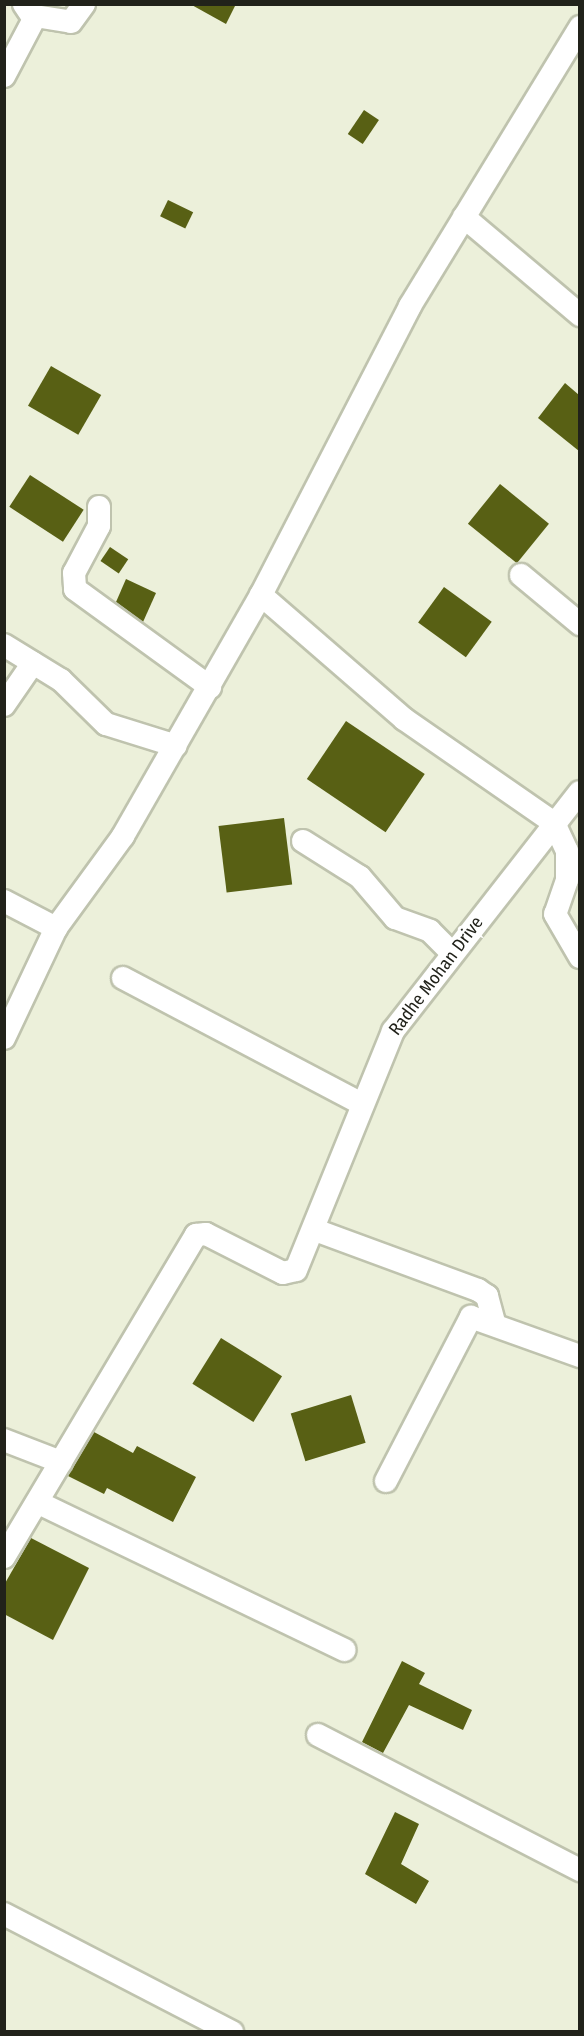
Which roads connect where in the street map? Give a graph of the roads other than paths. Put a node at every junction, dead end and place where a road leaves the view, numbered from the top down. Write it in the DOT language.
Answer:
graph roads {
  1 [pos="84,4"];
  2 [pos="29,10"];
  3 [pos="579,27"];
  4 [pos="4,76"];
  5 [pos="464,217"];
  6 [pos="579,315"];
  7 [pos="99,507"];
  8 [pos="521,575"];
  9 [pos="261,595"];
  10 [pos="579,624"];
  11 [pos="7,653"];
  12 [pos="33,663"];
  13 [pos="210,687"];
  14 [pos="4,705"];
  15 [pos="176,746"];
  16 [pos="579,792"];
  17 [pos="554,823"];
  18 [pos="303,841"];
  19 [pos="4,901"];
  20 [pos="56,928"];
  21 [pos="452,953"];
  22 [pos="579,957"];
  23 [pos="123,978"];
  24 [pos="4,1038"];
  25 [pos="360,1102"];
  26 [pos="315,1230"];
  27 [pos="494,1322"];
  28 [pos="579,1356"];
  29 [pos="4,1440"];
  30 [pos="62,1462"];
  31 [pos="386,1481"];
  32 [pos="39,1503"];
  33 [pos="4,1557"];
  34 [pos="345,1650"];
  35 [pos="318,1735"];
  36 [pos="579,1870"];
  37 [pos="4,1914"];
  38 [pos="232,2031"];
  1 -- 2 [label="street"];
  2 -- 4 [label="street"];
  3 -- 5 [label="street"];
  5 -- 6 [label="street"];
  5 -- 9 [label="street"];
  7 -- 13 [label="street"];
  8 -- 10 [label="street"];
  9 -- 13 [label="street"];
  9 -- 17 [label="street"];
  11 -- 12 [label="street"];
  12 -- 14 [label="street"];
  12 -- 15 [label="street"];
  13 -- 15 [label="street"];
  15 -- 20 [label="street"];
  16 -- 17 [label="street, Radhe Mohan Drive"];
  17 -- 21 [label="street, Radhe Mohan Drive"];
  17 -- 22 [label="street"];
  18 -- 21 [label="street"];
  19 -- 20 [label="street"];
  20 -- 24 [label="street"];
  21 -- 25 [label="street, Radhe Mohan Drive"];
  23 -- 25 [label="street"];
  25 -- 26 [label="street, Radhe Mohan Drive"];
  26 -- 27 [label="street"];
  26 -- 30 [label="street, Radhe Mohan Drive"];
  27 -- 28 [label="street"];
  27 -- 31 [label="street"];
  29 -- 30 [label="street"];
  30 -- 32 [label="street"];
  32 -- 33 [label="street"];
  32 -- 34 [label="street"];
  35 -- 36 [label="street"];
  37 -- 38 [label="street"];
}
